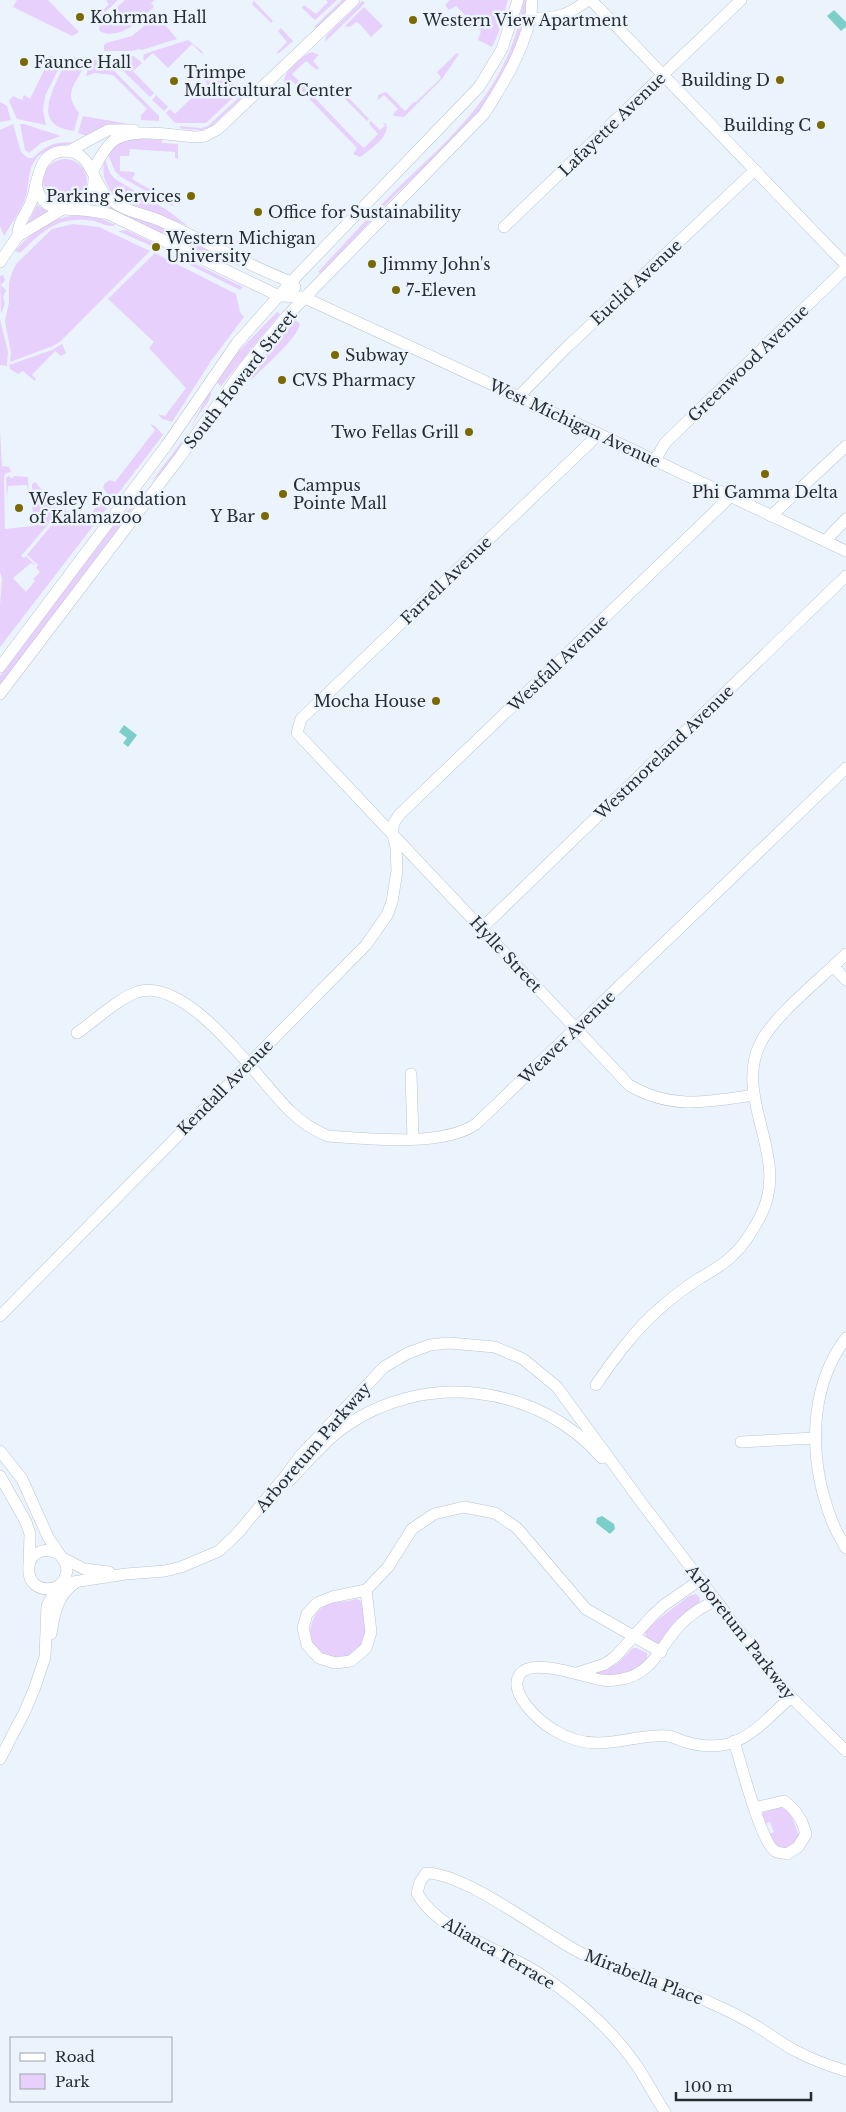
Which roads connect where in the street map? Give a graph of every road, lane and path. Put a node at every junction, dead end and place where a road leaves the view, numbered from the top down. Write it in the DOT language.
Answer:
graph roads {
  1 [pos="354,0"];
  2 [pos="518,0"];
  3 [pos="532,0"];
  4 [pos="590,0"];
  5 [pos="741,0"];
  6 [pos="531,18"];
  7 [pos="664,75"];
  8 [pos="140,133"];
  9 [pos="69,151"];
  10 [pos="755,170"];
  11 [pos="93,175"];
  12 [pos="36,183"];
  13 [pos="65,210"];
  14 [pos="504,226"];
  15 [pos="18,236"];
  16 [pos="0,262"];
  17 [pos="846,267"];
  18 [pos="291,282"];
  19 [pos="279,296"];
  20 [pos="303,298"];
  21 [pos="207,386"];
  22 [pos="519,396"];
  23 [pos="223,397"];
  24 [pos="600,434"];
  25 [pos="846,446"];
  26 [pos="655,460"];
  27 [pos="730,497"];
  28 [pos="771,516"];
  29 [pos="846,520"];
  30 [pos="825,541"];
  31 [pos="846,551"];
  32 [pos="846,576"];
  33 [pos="0,667"];
  34 [pos="0,694"];
  35 [pos="296,730"];
  36 [pos="846,768"];
  37 [pos="392,832"];
  38 [pos="482,928"];
  39 [pos="846,954"];
  40 [pos="833,966"];
  41 [pos="846,980"];
  42 [pos="575,1028"];
  43 [pos="78,1033"];
  44 [pos="248,1063"];
  45 [pos="411,1074"];
  46 [pos="754,1095"];
  47 [pos="413,1139"];
  48 [pos="0,1316"];
  49 [pos="846,1338"];
  50 [pos="596,1386"];
  51 [pos="814,1438"];
  52 [pos="741,1442"];
  53 [pos="0,1450"];
  54 [pos="0,1476"];
  55 [pos="644,1506"];
  56 [pos="237,1534"];
  57 [pos="846,1548"];
  58 [pos="61,1556"];
  59 [pos="28,1565"];
  60 [pos="126,1574"];
  61 [pos="700,1580"];
  62 [pos="81,1581"];
  63 [pos="58,1585"];
  64 [pos="366,1590"];
  65 [pos="716,1600"];
  66 [pos="634,1636"];
  67 [pos="661,1652"];
  68 [pos="44,1657"];
  69 [pos="576,1673"];
  70 [pos="791,1697"];
  71 [pos="734,1741"];
  72 [pos="846,1750"];
  73 [pos="0,1759"];
  74 [pos="754,1808"];
  75 [pos="420,1882"];
  76 [pos="846,2071"];
  77 [pos="665,2112"];
  1 -- 8 [label="street"];
  2 -- 18 [label="street, South Howard Street"];
  3 -- 6 [label="street, South Howard Street"];
  4 -- 6 [label="street"];
  4 -- 7 [label="street"];
  5 -- 7 [label="street, Lafayette Avenue"];
  6 -- 20 [label="street, South Howard Street"];
  7 -- 10 [label="street"];
  7 -- 14 [label="street, Lafayette Avenue"];
  8 -- 9 [label="street"];
  8 -- 11 [label="street"];
  9 -- 11 [label="street, West Michigan Avenue"];
  9 -- 12 [label="street"];
  10 -- 17 [label="street"];
  10 -- 22 [label="street, Euclid Avenue"];
  11 -- 13 [label="street"];
  11 -- 18 [label="street, West Michigan Avenue"];
  12 -- 13 [label="street, West Michigan Avenue"];
  12 -- 15 [label="street"];
  13 -- 15 [label="street"];
  13 -- 19 [label="street, West Michigan Avenue"];
  15 -- 16 [label="street"];
  17 -- 26 [label="street, Greenwood Avenue"];
  18 -- 19 [label="street, South Howard Street"];
  18 -- 20 [label="street, West Michigan Avenue"];
  19 -- 20 [label="street, West Michigan Avenue"];
  19 -- 21 [label="street, South Howard Street"];
  20 -- 22 [label="street, West Michigan Avenue"];
  20 -- 23 [label="street, South Howard Street"];
  21 -- 23 [label="street"];
  21 -- 33 [label="street, South Howard Street"];
  22 -- 24 [label="street, West Michigan Avenue"];
  23 -- 34 [label="street, South Howard Street"];
  24 -- 26 [label="street, West Michigan Avenue"];
  24 -- 35 [label="street, Farrell Avenue"];
  25 -- 28 [label="street"];
  26 -- 27 [label="street, West Michigan Avenue"];
  27 -- 28 [label="street, West Michigan Avenue"];
  27 -- 37 [label="street, Westfall Avenue"];
  28 -- 30 [label="street, West Michigan Avenue"];
  29 -- 30 [label="street"];
  30 -- 31 [label="street, West Michigan Avenue"];
  32 -- 38 [label="street, Westmoreland Avenue"];
  35 -- 37 [label="street, Hylle Street"];
  36 -- 42 [label="street, Weaver Avenue"];
  37 -- 38 [label="street, Hylle Street"];
  37 -- 44 [label="street, Kendall Avenue"];
  38 -- 42 [label="street, Hylle Street"];
  39 -- 40 [label="street"];
  40 -- 41 [label="street"];
  40 -- 46 [label="street"];
  42 -- 46 [label="street, Hylle Street"];
  42 -- 47 [label="street, Weaver Avenue"];
  43 -- 44 [label="street, Weaver Avenue"];
  44 -- 47 [label="street, Weaver Avenue"];
  44 -- 48 [label="street, Kendall Avenue"];
  45 -- 47 [label="street"];
  46 -- 50 [label="street"];
  49 -- 51 [label="street"];
  51 -- 52 [label="street"];
  51 -- 57 [label="street"];
  53 -- 58 [label="street"];
  54 -- 59 [label="street"];
  55 -- 56 [label="street, Arboretum Parkway"];
  55 -- 56 [label="street, Arboretum Parkway"];
  55 -- 61 [label="street, Arboretum Parkway"];
  56 -- 60 [label="street, Arboretum Parkway"];
  58 -- 59 [label="street"];
  58 -- 60 [label="street, Arboretum Parkway"];
  58 -- 63 [label="street"];
  59 -- 63 [label="street"];
  60 -- 62 [label="street, Arboretum Parkway"];
  61 -- 65 [label="street, Arboretum Parkway"];
  61 -- 66 [label="street"];
  62 -- 63 [label="street, Arboretum Parkway"];
  62 -- 68 [label="street"];
  63 -- 68 [label="street"];
  64 -- 64 [label="street"];
  64 -- 66 [label="street"];
  65 -- 67 [label="street"];
  65 -- 70 [label="street, Arboretum Parkway"];
  66 -- 67 [label="street"];
  66 -- 69 [label="street"];
  67 -- 69 [label="street"];
  68 -- 73 [label="street"];
  69 -- 71 [label="street"];
  70 -- 71 [label="street"];
  70 -- 72 [label="street, Arboretum Parkway"];
  71 -- 74 [label="street"];
  74 -- 74 [label="street"];
  75 -- 76 [label="street, Mirabella Place"];
  75 -- 77 [label="street, Alianca Terrace"];
}
